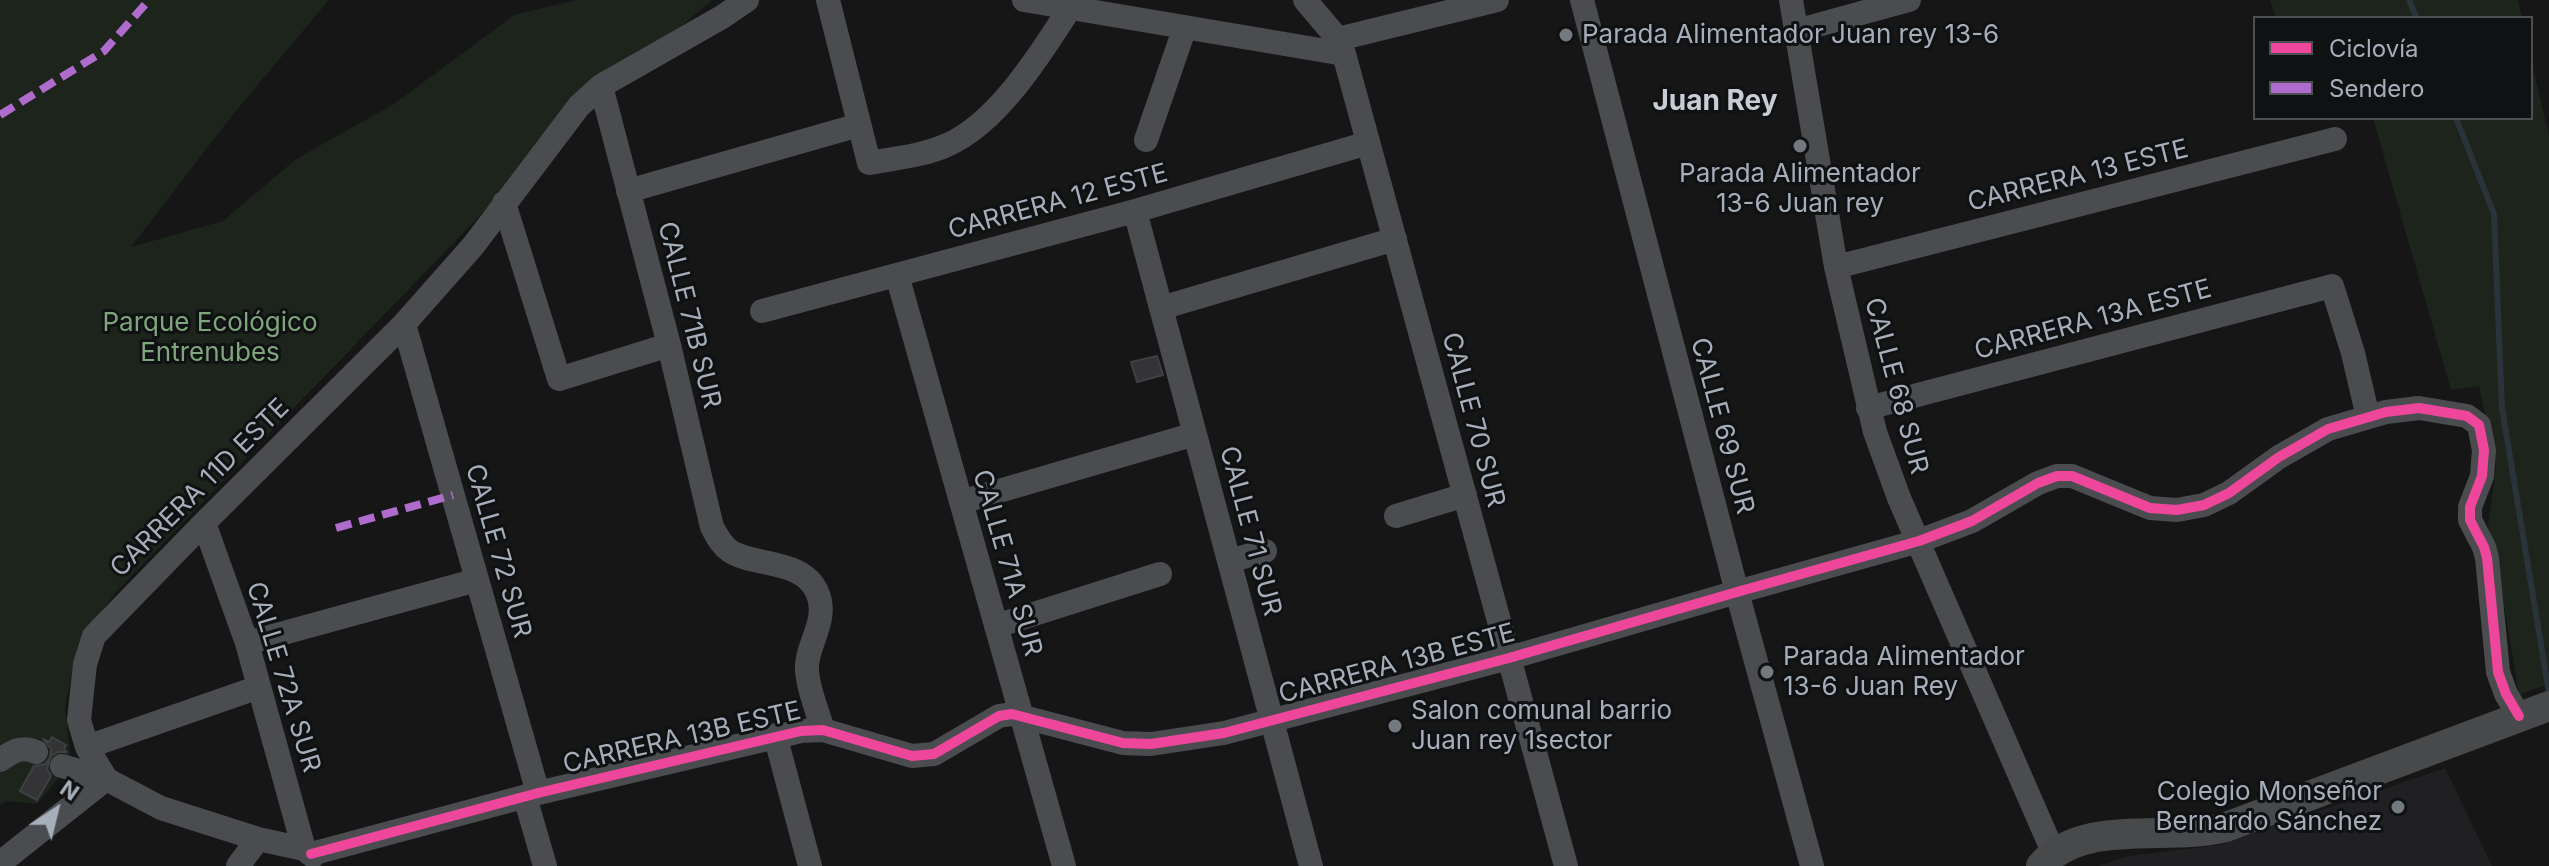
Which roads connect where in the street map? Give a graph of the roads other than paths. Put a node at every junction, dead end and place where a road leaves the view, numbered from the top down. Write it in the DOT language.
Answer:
graph roads {
  1 [pos="747,0"];
  2 [pos="828,0"];
  3 [pos="1024,0"];
  4 [pos="1305,0"];
  5 [pos="1497,0"];
  6 [pos="1582,0"];
  7 [pos="1791,0"];
  8 [pos="1909,0"];
  9 [pos="1070,8"];
  10 [pos="1185,27"];
  11 [pos="1796,31"];
  12 [pos="1341,47"];
  13 [pos="601,86"];
  14 [pos="859,125"];
  15 [pos="2335,139"];
  16 [pos="1146,140"];
  17 [pos="1368,143"];
  18 [pos="628,191"];
  19 [pos="504,203"];
  20 [pos="1135,211"];
  21 [pos="1395,239"];
  22 [pos="1836,267"];
  23 [pos="897,275"];
  24 [pos="1161,308"];
  25 [pos="762,311"];
  26 [pos="404,324"];
  27 [pos="669,345"];
  28 [pos="1868,408"];
  29 [pos="2368,417"];
  30 [pos="1195,434"];
  31 [pos="1465,495"];
  32 [pos="961,502"];
  33 [pos="1396,516"];
  34 [pos="204,523"];
  35 [pos="1919,541"];
  36 [pos="1265,551"];
  37 [pos="1229,561"];
  38 [pos="1160,574"];
  39 [pos="477,580"];
  40 [pos="1737,592"];
  41 [pos="996,626"];
  42 [pos="247,643"];
  43 [pos="1509,658"];
  44 [pos="259,687"];
  45 [pos="2536,710"];
  46 [pos="1021,715"];
  47 [pos="1272,720"];
  48 [pos="823,730"];
  49 [pos="775,735"];
  50 [pos="87,747"];
  51 [pos="36,752"];
  52 [pos="0,760"];
  53 [pos="62,766"];
  54 [pos="106,779"];
  55 [pos="532,795"];
  56 [pos="258,839"];
  57 [pos="313,856"];
  58 [pos="2048,860"];
  59 [pos="0,863"];
  60 [pos="238,866"];
  61 [pos="545,866"];
  62 [pos="810,866"];
  63 [pos="1064,866"];
  64 [pos="1311,866"];
  65 [pos="1566,866"];
  66 [pos="1812,866"];
  1 -- 13 [label="street, CARRERA 11D ESTE"];
  2 -- 14 [label="street"];
  3 -- 9 [label="street"];
  4 -- 12 [label="street, CALLE 70 SUR"];
  5 -- 12 [label="street"];
  6 -- 40 [label="street, CALLE 69 SUR"];
  7 -- 11 [label="street, CALLE 68 SUR"];
  8 -- 11 [label="street"];
  9 -- 10 [label="street"];
  9 -- 14 [label="street"];
  10 -- 12 [label="street"];
  10 -- 16 [label="street"];
  11 -- 22 [label="street, CALLE 68 SUR"];
  12 -- 17 [label="street, CALLE 70 SUR"];
  13 -- 18 [label="street, CALLE 71B SUR"];
  13 -- 19 [label="street, CARRERA 11D ESTE"];
  14 -- 18 [label="street"];
  15 -- 22 [label="street, CARRERA 13 ESTE"];
  17 -- 20 [label="street, CARRERA 12 ESTE"];
  17 -- 21 [label="street, CALLE 70 SUR"];
  18 -- 27 [label="street, CALLE 71B SUR"];
  19 -- 26 [label="street, CARRERA 11D ESTE"];
  19 -- 27 [label="street"];
  20 -- 23 [label="street, CARRERA 12 ESTE"];
  20 -- 24 [label="street, CALLE 71 SUR"];
  21 -- 24 [label="street"];
  21 -- 31 [label="street, CALLE 70 SUR"];
  22 -- 28 [label="street, CALLE 68 SUR"];
  23 -- 25 [label="street, CARRERA 12 ESTE"];
  23 -- 32 [label="street, CALLE 71A SUR"];
  24 -- 30 [label="street, CALLE 71 SUR"];
  26 -- 34 [label="street, CARRERA 11D ESTE"];
  26 -- 39 [label="street, CALLE 72 SUR"];
  27 -- 48 [label="street, CALLE 71B SUR"];
  28 -- 29 [label="street, CARRERA 13A ESTE"];
  28 -- 35 [label="street, CALLE 68 SUR"];
  29 -- 35 [label="street, CARRERA 13B ESTE"];
  29 -- 45 [label="street, CARRERA 13B ESTE"];
  30 -- 32 [label="street"];
  30 -- 37 [label="street, CALLE 71 SUR"];
  31 -- 33 [label="street"];
  31 -- 43 [label="street, CALLE 70 SUR"];
  32 -- 41 [label="street, CALLE 71A SUR"];
  34 -- 42 [label="street, CALLE 72A SUR"];
  34 -- 50 [label="street, CARRERA 11D ESTE"];
  35 -- 40 [label="street, CARRERA 13B ESTE"];
  35 -- 58 [label="street, CALLE 68 SUR"];
  36 -- 37 [label="street"];
  37 -- 47 [label="street, CALLE 71 SUR"];
  38 -- 41 [label="street"];
  39 -- 42 [label="street"];
  39 -- 55 [label="street, CALLE 72 SUR"];
  40 -- 43 [label="street, CARRERA 13B ESTE"];
  40 -- 66 [label="street, CALLE 69 SUR"];
  41 -- 46 [label="street, CALLE 71A SUR"];
  42 -- 44 [label="street, CALLE 72A SUR"];
  43 -- 47 [label="street, CARRERA 13B ESTE"];
  43 -- 65 [label="street, CALLE 70 SUR"];
  44 -- 50 [label="street"];
  44 -- 57 [label="street, CALLE 72A SUR"];
  45 -- 58 [label="main road"];
  46 -- 47 [label="street, CARRERA 13B ESTE"];
  46 -- 48 [label="street, CARRERA 13B ESTE"];
  46 -- 63 [label="street, CALLE 71A SUR"];
  47 -- 64 [label="street, CALLE 71 SUR"];
  48 -- 49 [label="street, CARRERA 13B ESTE"];
  49 -- 55 [label="street, CARRERA 13B ESTE"];
  49 -- 62 [label="street"];
  50 -- 54 [label="street, CARRERA 11D ESTE"];
  51 -- 52 [label="street"];
  53 -- 54 [label="street"];
  54 -- 56 [label="street"];
  54 -- 59 [label="street"];
  55 -- 57 [label="street, CARRERA 13B ESTE"];
  55 -- 61 [label="street, CALLE 72 SUR"];
  56 -- 57 [label="street"];
  56 -- 60 [label="street"];
}
